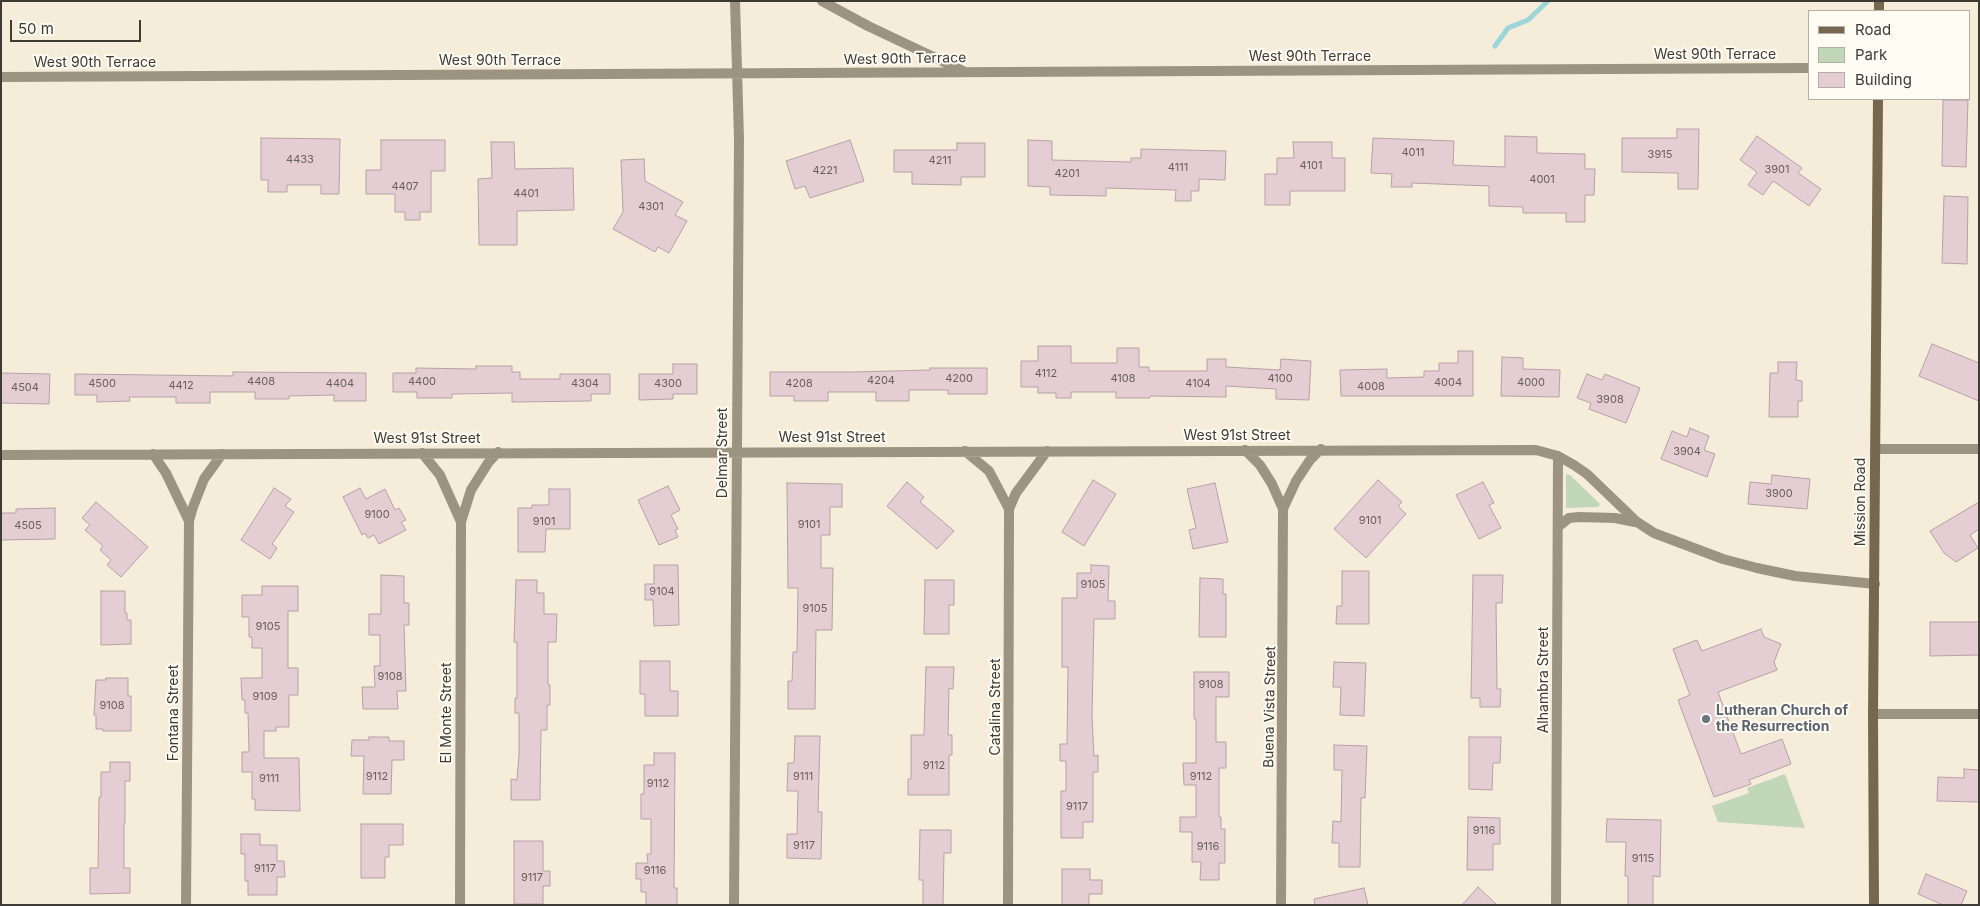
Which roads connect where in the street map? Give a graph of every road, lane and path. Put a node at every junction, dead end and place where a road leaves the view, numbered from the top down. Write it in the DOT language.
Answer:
graph roads {
  1 [pos="735,1"];
  2 [pos="822,1"];
  3 [pos="1808,68"];
  4 [pos="964,71"];
  5 [pos="737,74"];
  6 [pos="1,77"];
  7 [pos="1878,100"];
  8 [pos="1321,449"];
  9 [pos="1874,449"];
  10 [pos="1979,449"];
  11 [pos="1245,450"];
  12 [pos="965,451"];
  13 [pos="1047,451"];
  14 [pos="498,452"];
  15 [pos="737,452"];
  16 [pos="422,453"];
  17 [pos="153,454"];
  18 [pos="222,454"];
  19 [pos="1,455"];
  20 [pos="1558,456"];
  21 [pos="1009,509"];
  22 [pos="1284,509"];
  23 [pos="189,521"];
  24 [pos="462,522"];
  25 [pos="1637,522"];
  26 [pos="1559,526"];
  27 [pos="1874,584"];
  28 [pos="1873,714"];
  29 [pos="1979,714"];
  30 [pos="186,905"];
  31 [pos="460,905"];
  32 [pos="734,905"];
  33 [pos="1008,905"];
  34 [pos="1281,905"];
  35 [pos="1556,905"];
  36 [pos="1874,905"];
  1 -- 5 [label="street, Delmar Street"];
  2 -- 4 [label="street"];
  3 -- 4 [label="street, West 90th Terrace"];
  4 -- 5 [label="street, West 90th Terrace"];
  5 -- 6 [label="street, West 90th Terrace"];
  5 -- 15 [label="street, Delmar Street"];
  7 -- 9 [label="main road, Mission Road"];
  8 -- 11 [label="street, West 91st Street"];
  8 -- 20 [label="street, West 91st Street"];
  8 -- 22 [label="street, Buena Vista Street"];
  9 -- 10 [label="street"];
  9 -- 27 [label="main road, Mission Road"];
  11 -- 13 [label="street, West 91st Street"];
  11 -- 22 [label="street, Buena Vista Street"];
  12 -- 13 [label="street, West 91st Street"];
  12 -- 15 [label="street, West 91st Street"];
  12 -- 21 [label="street, Catalina Street"];
  13 -- 21 [label="street, Catalina Street"];
  14 -- 15 [label="street, West 91st Street"];
  14 -- 16 [label="street, West 91st Street"];
  14 -- 24 [label="street, El Monte Street"];
  15 -- 32 [label="street, Delmar Street"];
  16 -- 18 [label="street, West 91st Street"];
  16 -- 24 [label="street, El Monte Street"];
  17 -- 18 [label="street, West 91st Street"];
  17 -- 19 [label="street, West 91st Street"];
  17 -- 23 [label="street, Fontana Street"];
  18 -- 23 [label="street, Fontana Street"];
  20 -- 25 [label="street, West 91st Street"];
  20 -- 26 [label="street, Alhambra Street"];
  21 -- 33 [label="street, Catalina Street"];
  22 -- 34 [label="street, Buena Vista Street"];
  23 -- 30 [label="street, Fontana Street"];
  24 -- 31 [label="street, El Monte Street"];
  25 -- 26 [label="street, West 91st Street"];
  25 -- 27 [label="street, West 91st Street"];
  26 -- 35 [label="street, Alhambra Street"];
  27 -- 28 [label="main road, Mission Road"];
  28 -- 29 [label="street"];
  28 -- 36 [label="main road, Mission Road"];
}
